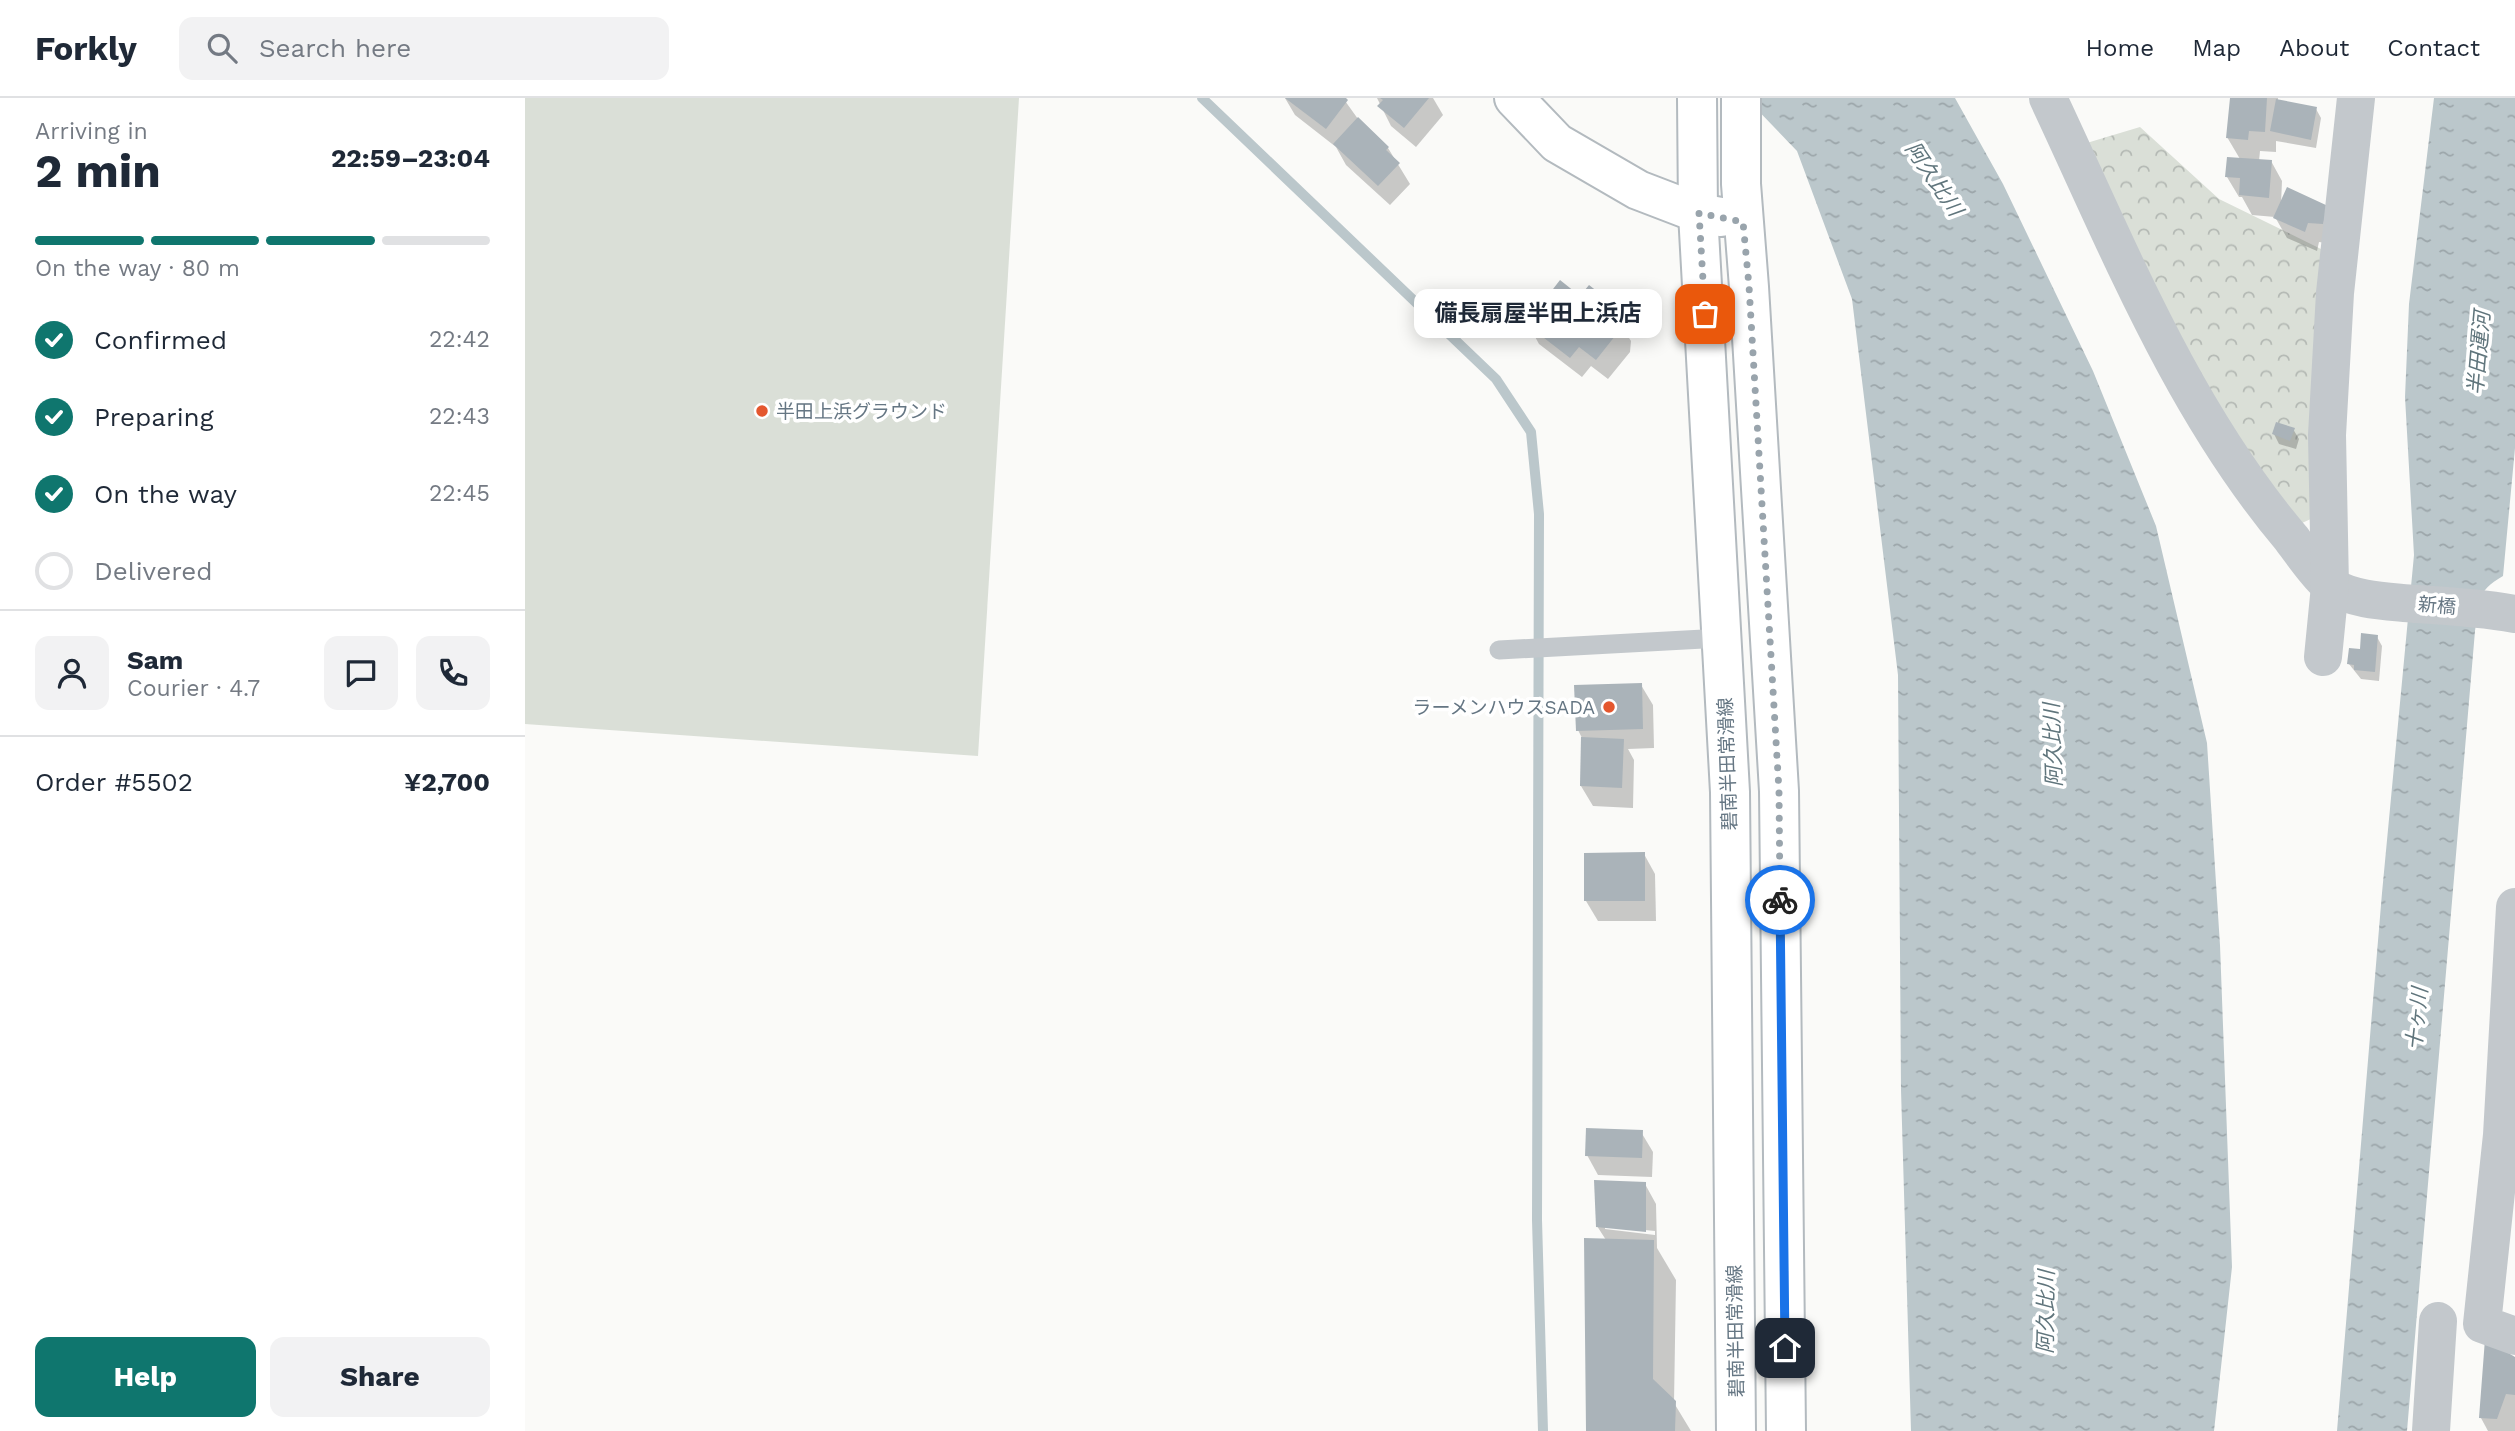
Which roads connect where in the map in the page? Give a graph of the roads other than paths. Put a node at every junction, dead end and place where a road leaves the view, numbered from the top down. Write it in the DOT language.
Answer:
graph roads {
  1 [pos="1514,98"];
  2 [pos="1697,98"];
  3 [pos="1741,98"];
  4 [pos="2048,98"];
  5 [pos="2356,98"];
  6 [pos="1699,213"];
  7 [pos="1743,222"];
  8 [pos="2330,586"];
  9 [pos="2505,612"];
  10 [pos="1722,638"];
  11 [pos="1499,650"];
  12 [pos="2323,657"];
  13 [pos="2515,907"];
  14 [pos="2438,1321"];
  15 [pos="2515,1336"];
  16 [pos="1736,1431"];
  17 [pos="1786,1431"];
  18 [pos="2431,1431"];
  1 -- 6 [label="main road"];
  2 -- 6 [label="main road, 碧南半田常滑線"];
  3 -- 7 [label="main road"];
  4 -- 8 [label="street"];
  5 -- 8 [label="street"];
  6 -- 7 [label="main road"];
  6 -- 10 [label="main road, 碧南半田常滑線"];
  7 -- 17 [label="main road"];
  8 -- 9 [label="street, 新橋"];
  8 -- 12 [label="street"];
  10 -- 11 [label="lane"];
  10 -- 16 [label="main road, 碧南半田常滑線"];
  13 -- 15 [label="street"];
  14 -- 18 [label="street"];
}
